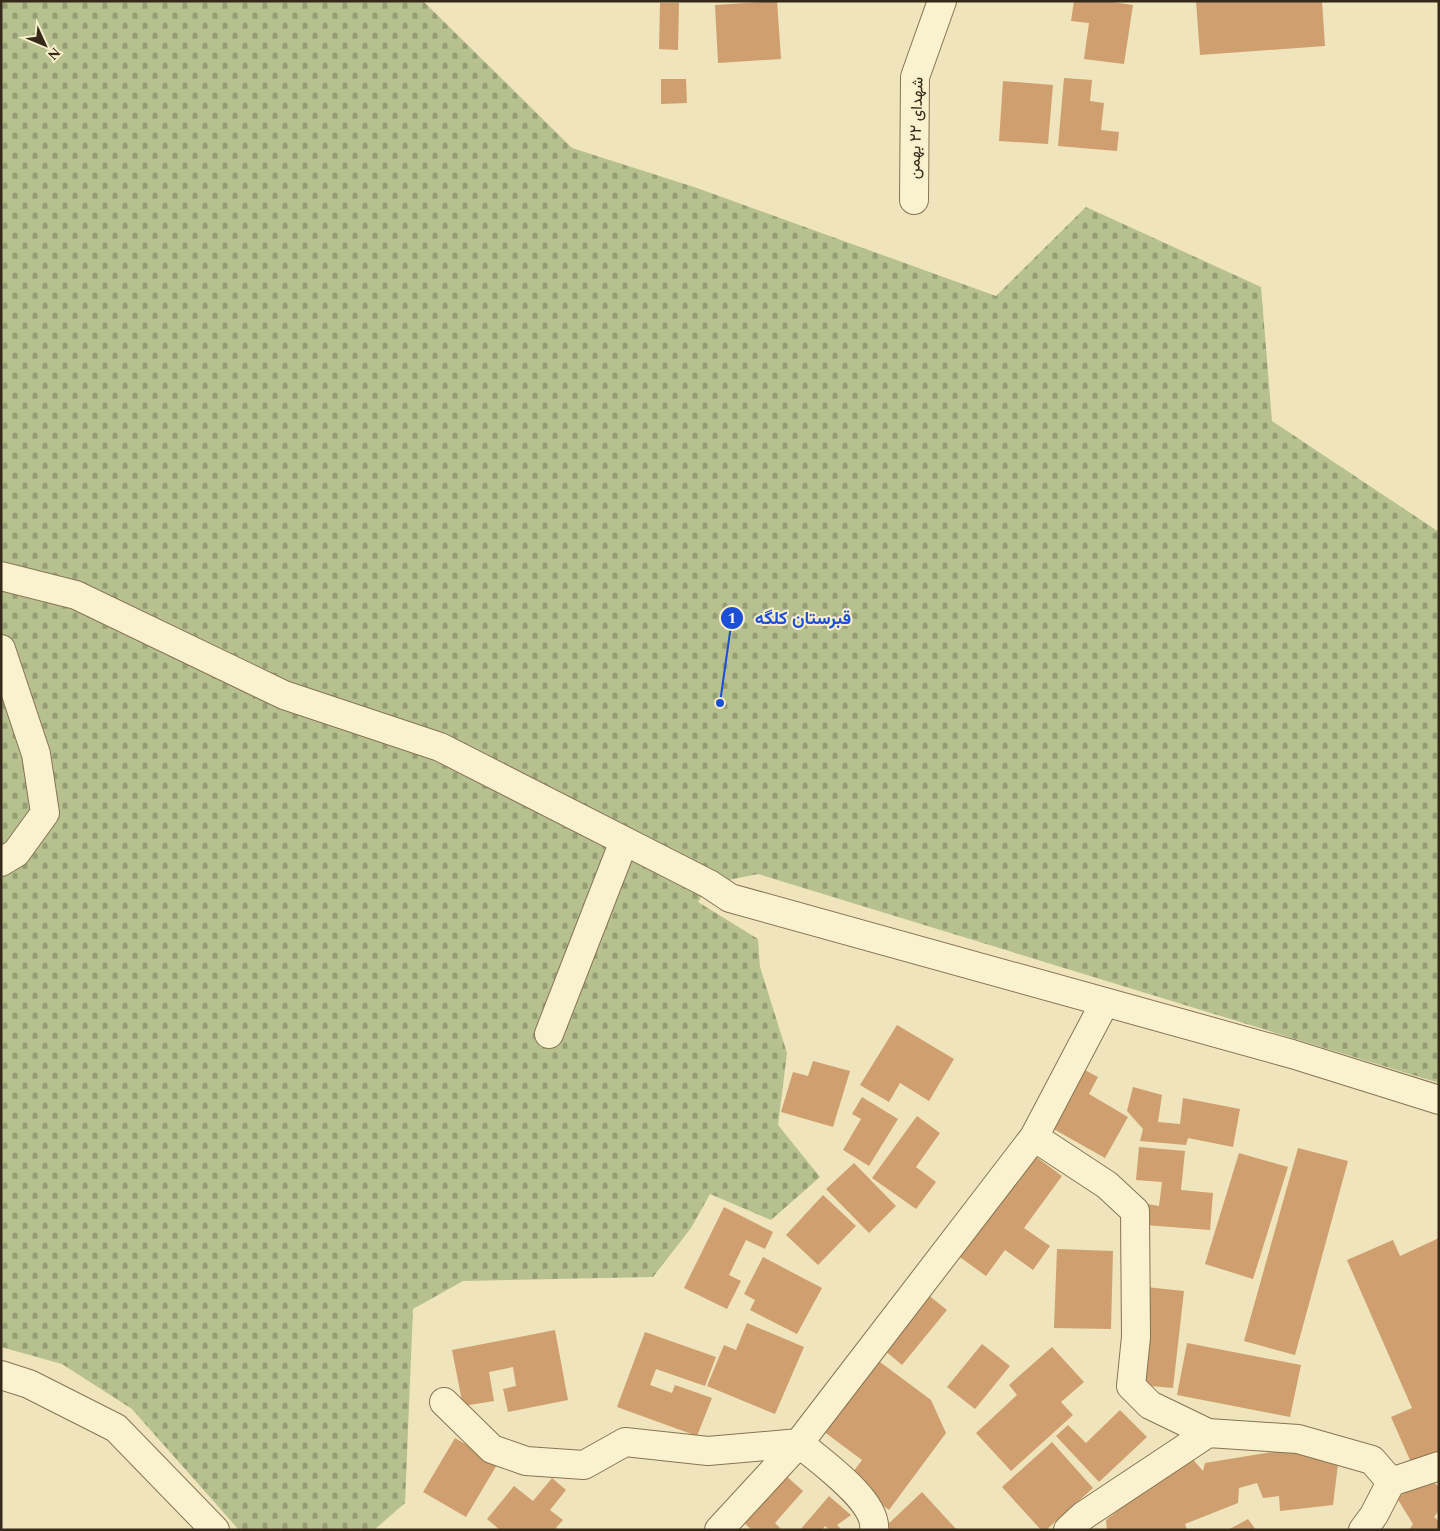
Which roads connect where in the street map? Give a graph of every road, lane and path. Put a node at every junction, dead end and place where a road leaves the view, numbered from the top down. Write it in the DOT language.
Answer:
graph roads {
  1 [pos="942,1"];
  2 [pos="914,200"];
  3 [pos="1,576"];
  4 [pos="1,649"];
  5 [pos="624,841"];
  6 [pos="1,862"];
  7 [pos="1105,1002"];
  8 [pos="549,1034"];
  9 [pos="1439,1100"];
  10 [pos="1034,1138"];
  11 [pos="1,1375"];
  12 [pos="444,1402"];
  13 [pos="1208,1433"];
  14 [pos="799,1443"];
  15 [pos="1439,1466"];
  16 [pos="1391,1482"];
  17 [pos="215,1530"];
  18 [pos="719,1530"];
  19 [pos="874,1530"];
  20 [pos="1068,1530"];
  21 [pos="1363,1530"];
  1 -- 2 [label="street, شهدای ۲۲ بهمن"];
  3 -- 5 [label="street"];
  4 -- 6 [label="street"];
  5 -- 7 [label="street"];
  5 -- 8 [label="street"];
  7 -- 9 [label="street"];
  7 -- 10 [label="street"];
  10 -- 13 [label="street"];
  10 -- 14 [label="street"];
  11 -- 17 [label="street"];
  12 -- 14 [label="street"];
  13 -- 16 [label="street"];
  13 -- 20 [label="street"];
  14 -- 18 [label="street"];
  14 -- 19 [label="street"];
  15 -- 16 [label="street"];
  16 -- 21 [label="street"];
}
